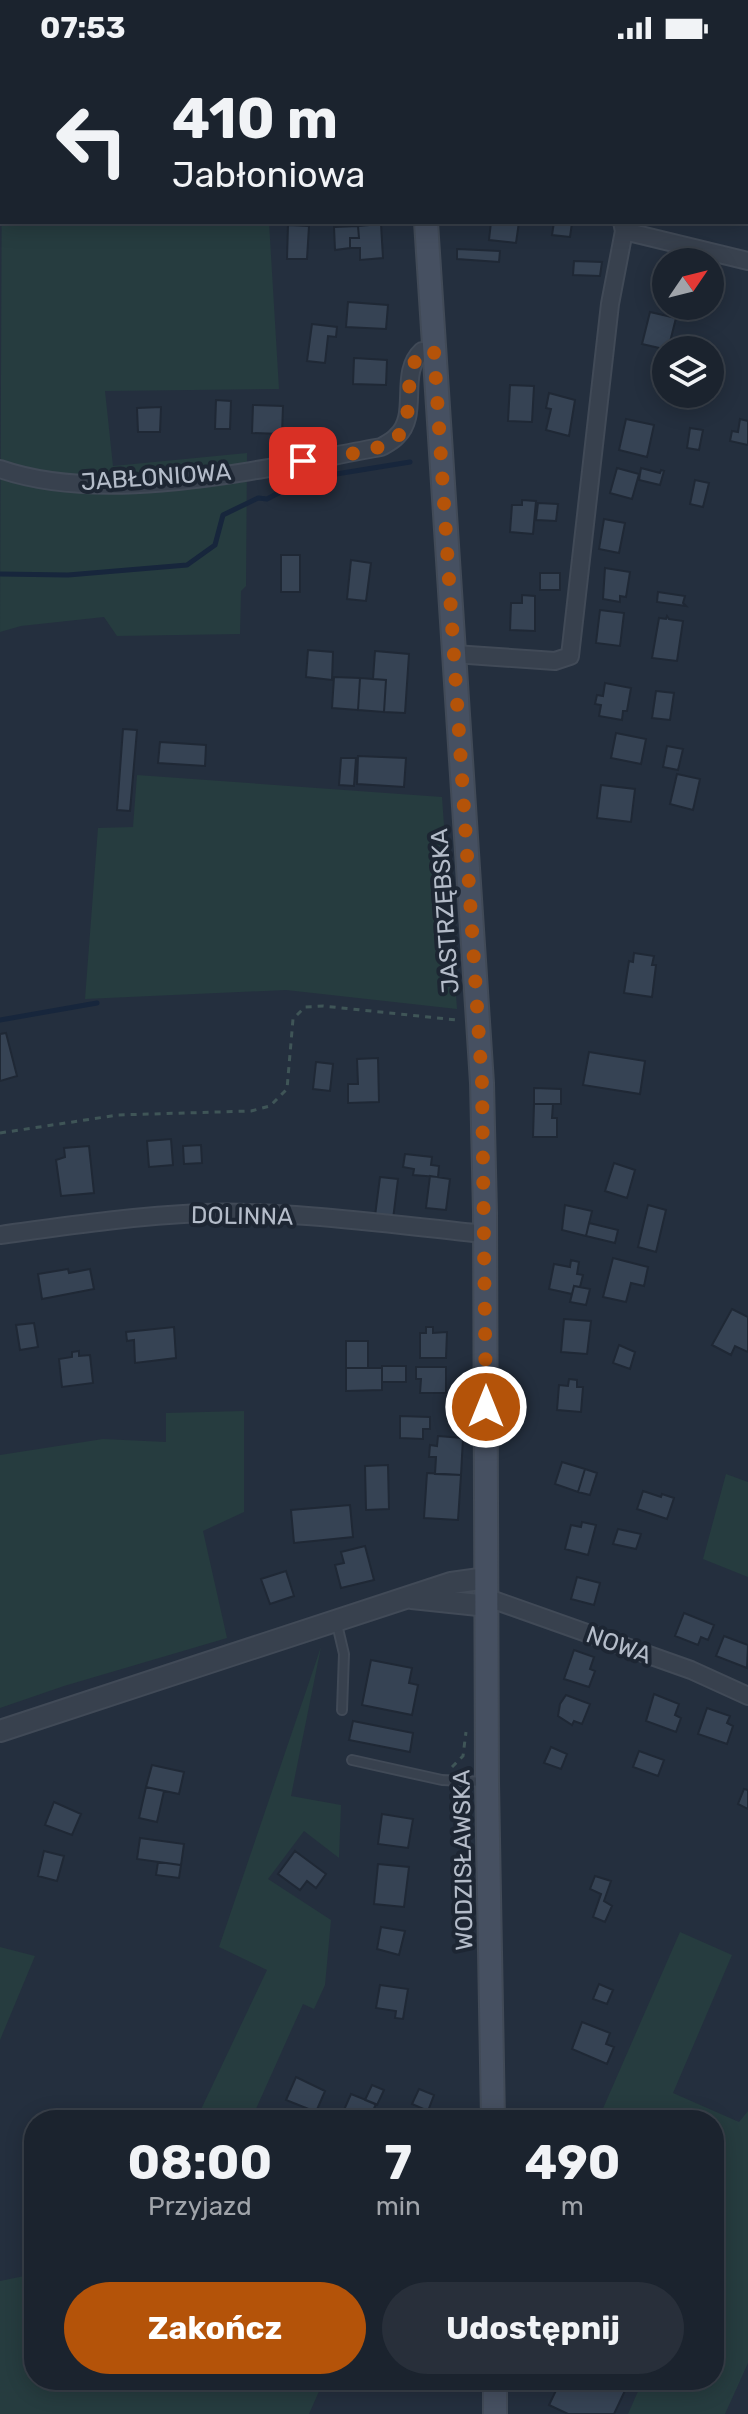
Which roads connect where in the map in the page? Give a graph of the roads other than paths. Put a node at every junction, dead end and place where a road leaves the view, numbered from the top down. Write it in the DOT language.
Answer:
graph roads {
  1 [pos="426,224"];
  2 [pos="623,226"];
  3 [pos="748,261"];
  4 [pos="434,351"];
  5 [pos="0,469"];
  6 [pos="454,654"];
  7 [pos="485,1234"];
  8 [pos="0,1235"];
  9 [pos="488,1594"];
  10 [pos="336,1620"];
  11 [pos="748,1696"];
  12 [pos="342,1710"];
  13 [pos="0,1731"];
  14 [pos="352,1760"];
  15 [pos="487,1782"];
  16 [pos="493,2110"];
  17 [pos="495,2390"];
  18 [pos="495,2414"];
  1 -- 4 [label="main road, JASTRZĘBSKA"];
  2 -- 3 [label="street"];
  2 -- 6 [label="street"];
  4 -- 5 [label="street, JABŁONIOWA"];
  4 -- 6 [label="main road, JASTRZĘBSKA"];
  6 -- 7 [label="main road, JASTRZĘBSKA"];
  7 -- 8 [label="street, DOLINNA"];
  7 -- 9 [label="main road, JASTRZĘBSKA"];
  9 -- 10 [label="street"];
  9 -- 11 [label="street, NOWA"];
  9 -- 15 [label="main road, WODZISŁAWSKA"];
  10 -- 12 [label="lane"];
  10 -- 13 [label="street"];
  14 -- 15 [label="lane"];
  15 -- 16 [label="main road, WODZISŁAWSKA"];
  17 -- 18 [label="main road"];
}
